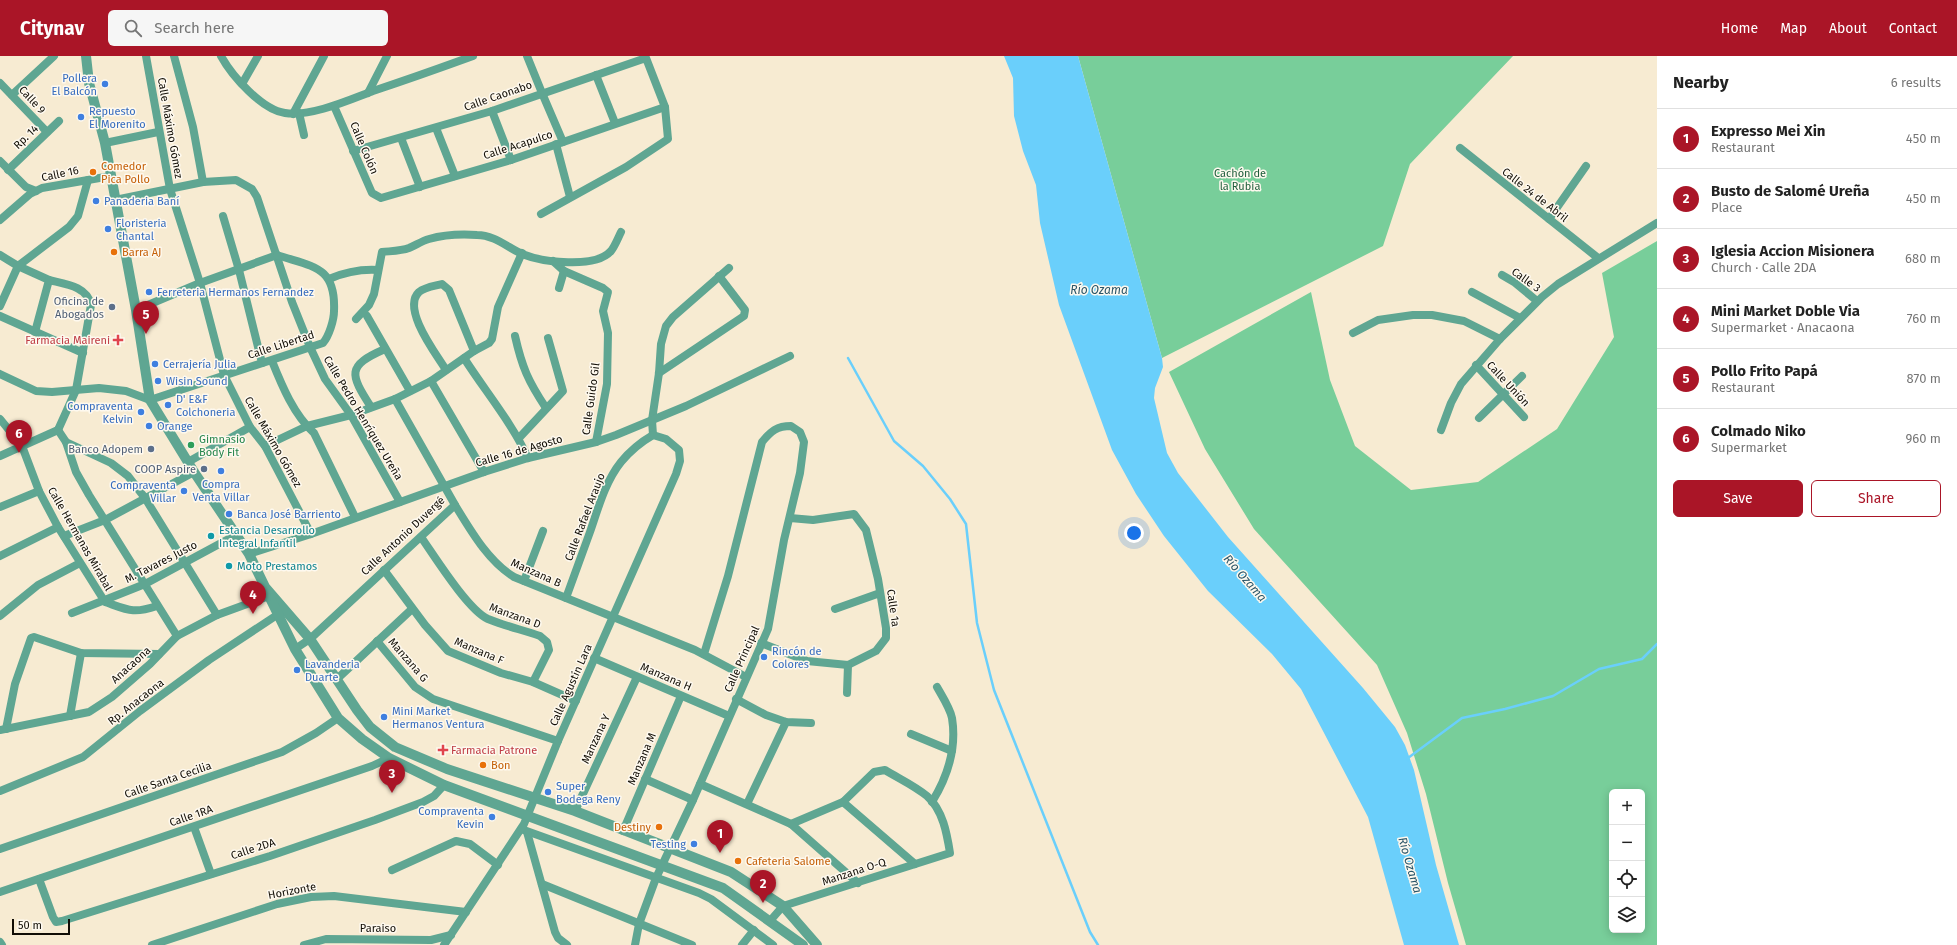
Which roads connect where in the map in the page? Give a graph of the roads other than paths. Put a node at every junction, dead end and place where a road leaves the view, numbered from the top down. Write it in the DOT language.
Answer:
graph roads {
  1 [pos="54,56"];
  2 [pos="86,56"];
  3 [pos="146,56"];
  4 [pos="174,56"];
  5 [pos="221,56"];
  6 [pos="258,56"];
  7 [pos="324,56"];
  8 [pos="387,56"];
  9 [pos="473,56"];
  10 [pos="527,56"];
  11 [pos="596,75"];
  12 [pos="0,83"];
  13 [pos="242,84"];
  14 [pos="368,93"];
  15 [pos="542,93"];
  16 [pos="12,95"];
  17 [pos="334,106"];
  18 [pos="665,107"];
  19 [pos="492,111"];
  20 [pos="296,113"];
  21 [pos="59,121"];
  22 [pos="615,123"];
  23 [pos="436,128"];
  24 [pos="47,132"];
  25 [pos="158,132"];
  26 [pos="304,135"];
  27 [pos="402,138"];
  28 [pos="105,143"];
  29 [pos="560,143"];
  30 [pos="1460,148"];
  31 [pos="353,151"];
  32 [pos="511,160"];
  33 [pos="0,161"];
  34 [pos="1586,166"];
  35 [pos="8,170"];
  36 [pos="111,176"];
  37 [pos="455,176"];
  38 [pos="88,180"];
  39 [pos="203,182"];
  40 [pos="420,187"];
  41 [pos="170,189"];
  42 [pos="36,191"];
  43 [pos="570,197"];
  44 [pos="376,198"];
  45 [pos="115,200"];
  46 [pos="541,214"];
  47 [pos="222,216"];
  48 [pos="1549,219"];
  49 [pos="0,220"];
  50 [pos="1657,223"];
  51 [pos="621,232"];
  52 [pos="0,254"];
  53 [pos="277,254"];
  54 [pos="522,254"];
  55 [pos="1598,258"];
  56 [pos="553,261"];
  57 [pos="18,266"];
  58 [pos="729,268"];
  59 [pos="239,270"];
  60 [pos="378,270"];
  61 [pos="564,271"];
  62 [pos="1502,275"];
  63 [pos="719,276"];
  64 [pos="49,280"];
  65 [pos="329,280"];
  66 [pos="200,283"];
  67 [pos="559,288"];
  68 [pos="1472,292"];
  69 [pos="1537,302"];
  70 [pos="0,306"];
  71 [pos="136,310"];
  72 [pos="2,316"];
  73 [pos="367,316"];
  74 [pos="1520,318"];
  75 [pos="356,319"];
  76 [pos="35,332"];
  77 [pos="1353,333"];
  78 [pos="515,336"];
  79 [pos="548,338"];
  80 [pos="1500,339"];
  81 [pos="310,347"];
  82 [pos="385,349"];
  83 [pos="474,351"];
  84 [pos="83,353"];
  85 [pos="790,356"];
  86 [pos="464,358"];
  87 [pos="272,361"];
  88 [pos="262,364"];
  89 [pos="1476,365"];
  90 [pos="446,370"];
  91 [pos="0,374"];
  92 [pos="659,374"];
  93 [pos="224,375"];
  94 [pos="1522,376"];
  95 [pos="431,381"];
  96 [pos="76,390"];
  97 [pos="410,391"];
  98 [pos="1503,394"];
  99 [pos="395,399"];
  100 [pos="150,400"];
  101 [pos="371,407"];
  102 [pos="546,408"];
  103 [pos="351,415"];
  104 [pos="1524,417"];
  105 [pos="1479,418"];
  106 [pos="0,419"];
  107 [pos="652,420"];
  108 [pos="307,426"];
  109 [pos="250,427"];
  110 [pos="58,430"];
  111 [pos="1441,430"];
  112 [pos="653,435"];
  113 [pos="519,438"];
  114 [pos="66,442"];
  115 [pos="596,442"];
  116 [pos="22,446"];
  117 [pos="265,446"];
  118 [pos="0,456"];
  119 [pos="528,458"];
  120 [pos="188,462"];
  121 [pos="194,472"];
  122 [pos="484,472"];
  123 [pos="445,486"];
  124 [pos="39,491"];
  125 [pos="146,498"];
  126 [pos="400,502"];
  127 [pos="455,505"];
  128 [pos="0,507"];
  129 [pos="355,517"];
  130 [pos="790,518"];
  131 [pos="105,520"];
  132 [pos="58,527"];
  133 [pos="543,531"];
  134 [pos="311,534"];
  135 [pos="236,535"];
  136 [pos="64,536"];
  137 [pos="421,537"];
  138 [pos="248,554"];
  139 [pos="0,556"];
  140 [pos="80,563"];
  141 [pos="184,563"];
  142 [pos="384,570"];
  143 [pos="524,581"];
  144 [pos="145,584"];
  145 [pos="267,591"];
  146 [pos="880,593"];
  147 [pos="566,598"];
  148 [pos="105,602"];
  149 [pos="157,606"];
  150 [pos="835,608"];
  151 [pos="412,609"];
  152 [pos="72,614"];
  153 [pos="278,615"];
  154 [pos="0,616"];
  155 [pos="217,616"];
  156 [pos="613,616"];
  157 [pos="177,636"];
  158 [pos="310,639"];
  159 [pos="377,641"];
  160 [pos="761,643"];
  161 [pos="295,648"];
  162 [pos="81,653"];
  163 [pos="160,654"];
  164 [pos="704,654"];
  165 [pos="594,658"];
  166 [pos="848,665"];
  167 [pos="637,676"];
  168 [pos="746,677"];
  169 [pos="336,679"];
  170 [pos="533,682"];
  171 [pos="937,687"];
  172 [pos="848,693"];
  173 [pos="681,696"];
  174 [pos="736,699"];
  175 [pos="576,700"];
  176 [pos="70,716"];
  177 [pos="729,716"];
  178 [pos="338,718"];
  179 [pos="786,722"];
  180 [pos="811,723"];
  181 [pos="3,730"];
  182 [pos="911,734"];
  183 [pos="558,741"];
  184 [pos="952,751"];
  185 [pos="389,758"];
  186 [pos="645,779"];
  187 [pos="700,784"];
  188 [pos="444,785"];
  189 [pos="0,791"];
  190 [pos="534,798"];
  191 [pos="693,800"];
  192 [pos="843,802"];
  193 [pos="932,802"];
  194 [pos="747,804"];
  195 [pos="575,811"];
  196 [pos="527,815"];
  197 [pos="791,824"];
  198 [pos="194,827"];
  199 [pos="524,831"];
  200 [pos="623,831"];
  201 [pos="670,847"];
  202 [pos="0,849"];
  203 [pos="915,864"];
  204 [pos="498,865"];
  205 [pos="662,865"];
  206 [pos="392,870"];
  207 [pos="211,874"];
  208 [pos="656,878"];
  209 [pos="39,879"];
  210 [pos="858,883"];
  211 [pos="542,884"];
  212 [pos="0,892"];
  213 [pos="783,906"];
  214 [pos="466,912"];
  215 [pos="770,921"];
  216 [pos="638,924"];
  217 [pos="754,930"];
  218 [pos="451,935"];
  219 [pos="431,940"];
  220 [pos="152,945"];
  221 [pos="304,945"];
  222 [pos="422,945"];
  223 [pos="444,945"];
  224 [pos="567,945"];
  225 [pos="635,945"];
  226 [pos="692,945"];
  227 [pos="742,945"];
  228 [pos="773,945"];
  229 [pos="803,945"];
  230 [pos="817,945"];
  1 -- 16 [label="street"];
  2 -- 28 [label="street"];
  3 -- 25 [label="street, Calle Máximo Gómez"];
  4 -- 39 [label="street"];
  5 -- 13 [label="street"];
  6 -- 13 [label="street"];
  7 -- 20 [label="street"];
  8 -- 14 [label="street"];
  9 -- 14 [label="street"];
  10 -- 15 [label="street"];
  11 -- 15 [label="street, Calle Caonabo"];
  11 -- 18 [label="street, Calle Caonabo"];
  11 -- 22 [label="street"];
  12 -- 16 [label="street, Calle 9"];
  13 -- 20 [label="street"];
  14 -- 17 [label="street"];
  15 -- 19 [label="street, Calle Caonabo"];
  15 -- 29 [label="street"];
  16 -- 24 [label="street, Calle 9"];
  17 -- 20 [label="street"];
  17 -- 31 [label="street, Calle Colón"];
  18 -- 22 [label="street, Calle Acapulco"];
  18 -- 43 [label="street"];
  19 -- 23 [label="street, Calle Caonabo"];
  19 -- 32 [label="street"];
  20 -- 26 [label="street"];
  21 -- 24 [label="street, Rp. 14"];
  22 -- 29 [label="street, Calle Acapulco"];
  23 -- 27 [label="street, Calle Caonabo"];
  23 -- 37 [label="street"];
  24 -- 35 [label="street, Rp. 14"];
  25 -- 28 [label="street"];
  25 -- 41 [label="street, Calle Máximo Gómez"];
  27 -- 31 [label="street, Calle Caonabo"];
  27 -- 40 [label="street"];
  28 -- 36 [label="street"];
  29 -- 32 [label="street, Calle Acapulco"];
  29 -- 43 [label="street"];
  30 -- 48 [label="street, Calle 24 de Abril"];
  31 -- 44 [label="street, Calle Colón"];
  32 -- 37 [label="street, Calle Acapulco"];
  33 -- 35 [label="street"];
  34 -- 48 [label="street"];
  35 -- 42 [label="street"];
  36 -- 38 [label="street, Calle 16"];
  36 -- 45 [label="street"];
  37 -- 40 [label="street, Calle Acapulco"];
  38 -- 42 [label="street, Calle 16"];
  38 -- 57 [label="street"];
  39 -- 41 [label="street, Calle Pedro Henríquez Ureña"];
  39 -- 53 [label="street, Calle Pedro Henríquez Ureña"];
  40 -- 44 [label="street, Calle Acapulco"];
  41 -- 45 [label="street, Calle Pedro Henríquez Ureña"];
  41 -- 66 [label="street, Calle Máximo Gómez"];
  42 -- 49 [label="street, Calle 16"];
  43 -- 46 [label="street"];
  45 -- 71 [label="street"];
  47 -- 59 [label="street"];
  48 -- 55 [label="street, Calle 24 de Abril"];
  50 -- 55 [label="street"];
  51 -- 56 [label="street"];
  52 -- 57 [label="street"];
  53 -- 59 [label="street"];
  53 -- 65 [label="street"];
  53 -- 81 [label="street, Calle Pedro Henríquez Ureña"];
  54 -- 56 [label="street"];
  54 -- 60 [label="street"];
  54 -- 83 [label="street"];
  55 -- 69 [label="street"];
  56 -- 61 [label="street"];
  57 -- 64 [label="street"];
  57 -- 70 [label="street"];
  58 -- 63 [label="street"];
  59 -- 66 [label="street"];
  59 -- 88 [label="street"];
  60 -- 65 [label="street"];
  60 -- 75 [label="street"];
  61 -- 67 [label="street"];
  61 -- 115 [label="street, Calle Guido Gil"];
  62 -- 69 [label="street, Calle 3"];
  63 -- 92 [label="street"];
  63 -- 92 [label="street"];
  64 -- 76 [label="street"];
  64 -- 84 [label="street"];
  65 -- 81 [label="street, Calle Libertad"];
  66 -- 71 [label="street"];
  66 -- 93 [label="street, Calle Máximo Gómez"];
  68 -- 74 [label="street"];
  69 -- 74 [label="street"];
  71 -- 100 [label="street"];
  72 -- 76 [label="street"];
  73 -- 82 [label="street"];
  74 -- 80 [label="street"];
  76 -- 84 [label="street"];
  77 -- 80 [label="street"];
  78 -- 102 [label="street"];
  79 -- 102 [label="street"];
  80 -- 89 [label="street"];
  81 -- 87 [label="street, Calle Libertad"];
  81 -- 103 [label="street, Calle Pedro Henríquez Ureña"];
  82 -- 97 [label="street"];
  82 -- 101 [label="street"];
  83 -- 86 [label="street"];
  83 -- 90 [label="street"];
  84 -- 96 [label="street"];
  85 -- 107 [label="street, Calle 16 de Agosto"];
  86 -- 90 [label="street"];
  86 -- 113 [label="street"];
  87 -- 88 [label="street, Calle Libertad"];
  87 -- 108 [label="street"];
  88 -- 93 [label="street, Calle Libertad"];
  89 -- 98 [label="street, Calle Unión"];
  89 -- 111 [label="street"];
  90 -- 95 [label="street"];
  91 -- 96 [label="street"];
  92 -- 107 [label="street"];
  93 -- 100 [label="street, Calle Libertad"];
  93 -- 109 [label="street, Calle Máximo Gómez"];
  94 -- 98 [label="street"];
  95 -- 97 [label="street"];
  95 -- 122 [label="street"];
  96 -- 100 [label="street"];
  96 -- 110 [label="street"];
  97 -- 99 [label="street"];
  98 -- 104 [label="street, Calle Unión"];
  98 -- 105 [label="street"];
  99 -- 101 [label="street"];
  99 -- 123 [label="street, Calle Antonio Duvergé"];
  100 -- 120 [label="street"];
  101 -- 103 [label="street"];
  102 -- 113 [label="street"];
  103 -- 108 [label="street"];
  103 -- 126 [label="street, Calle Pedro Henríquez Ureña"];
  106 -- 116 [label="street, Calle Hermanas Mirabal"];
  107 -- 112 [label="street"];
  107 -- 115 [label="street, Calle 16 de Agosto"];
  108 -- 117 [label="street"];
  108 -- 129 [label="street"];
  109 -- 117 [label="street, Calle Máximo Gómez"];
  109 -- 120 [label="street"];
  110 -- 114 [label="street"];
  110 -- 116 [label="street"];
  112 -- 147 [label="street, Calle Rafael Araujo"];
  112 -- 156 [label="street, Calle Agustín Lara"];
  113 -- 119 [label="street"];
  114 -- 125 [label="street"];
  114 -- 131 [label="street"];
  115 -- 119 [label="street, Calle 16 de Agosto"];
  116 -- 118 [label="street"];
  116 -- 124 [label="street, Calle Hermanas Mirabal"];
  117 -- 134 [label="street, Calle Máximo Gómez"];
  119 -- 122 [label="street, Calle 16 de Agosto"];
  120 -- 121 [label="street"];
  121 -- 125 [label="street"];
  121 -- 135 [label="street"];
  122 -- 123 [label="street, Calle 16 de Agosto"];
  123 -- 126 [label="street, Calle 16 de Agosto"];
  123 -- 127 [label="street, Calle Antonio Duvergé"];
  124 -- 128 [label="street"];
  124 -- 132 [label="street, Calle Hermanas Mirabal"];
  125 -- 131 [label="street"];
  125 -- 141 [label="street"];
  126 -- 129 [label="street, Calle 16 de Agosto"];
  127 -- 137 [label="street, Calle Antonio Duvergé"];
  127 -- 143 [label="street, Manzana B"];
  129 -- 134 [label="street, Calle 16 de Agosto"];
  130 -- 146 [label="street, Calle 1a"];
  130 -- 160 [label="street, Calle Principal"];
  130 -- 164 [label="street, Calle Principal"];
  131 -- 136 [label="street"];
  131 -- 144 [label="street"];
  132 -- 136 [label="street, Calle Hermanas Mirabal"];
  132 -- 139 [label="street"];
  133 -- 143 [label="street"];
  134 -- 138 [label="street, Calle 16 de Agosto"];
  135 -- 138 [label="street"];
  135 -- 141 [label="street, M. Tavares Justo"];
  136 -- 140 [label="street, Calle Hermanas Mirabal"];
  137 -- 142 [label="street, Calle Antonio Duvergé"];
  137 -- 170 [label="street, Manzana D"];
  138 -- 145 [label="street"];
  140 -- 148 [label="street, Calle Hermanas Mirabal"];
  140 -- 154 [label="street"];
  141 -- 144 [label="street, M. Tavares Justo"];
  141 -- 155 [label="street"];
  142 -- 151 [label="street, Manzana F"];
  142 -- 158 [label="street, Calle Antonio Duvergé"];
  143 -- 147 [label="street, Manzana B"];
  144 -- 148 [label="street, M. Tavares Justo"];
  144 -- 149 [label="street"];
  145 -- 153 [label="street"];
  145 -- 155 [label="street, Anacaona"];
  145 -- 158 [label="street"];
  146 -- 150 [label="street"];
  146 -- 166 [label="street, Calle 1a"];
  147 -- 156 [label="street, Manzana B"];
  148 -- 149 [label="street, Calle Hermanas Mirabal"];
  148 -- 152 [label="street, M. Tavares Justo"];
  149 -- 157 [label="street"];
  151 -- 159 [label="street"];
  151 -- 170 [label="street, Manzana F"];
  153 -- 161 [label="street"];
  153 -- 189 [label="street, Rp. Anacaona"];
  155 -- 157 [label="street, Anacaona"];
  156 -- 164 [label="street, Manzana B"];
  156 -- 165 [label="street, Calle Agustín Lara"];
  157 -- 163 [label="street, Anacaona"];
  158 -- 161 [label="street, Calle Antonio Duvergé"];
  158 -- 169 [label="street"];
  159 -- 169 [label="street"];
  159 -- 183 [label="street, Manzana G"];
  160 -- 166 [label="street"];
  160 -- 168 [label="street, Calle Principal"];
  161 -- 178 [label="street"];
  162 -- 163 [label="street"];
  162 -- 176 [label="street"];
  162 -- 181 [label="street"];
  163 -- 176 [label="street, Anacaona"];
  164 -- 168 [label="street, Manzana B"];
  165 -- 167 [label="street, Manzana H"];
  165 -- 175 [label="street, Calle Agustín Lara"];
  166 -- 172 [label="street"];
  167 -- 173 [label="street, Manzana H"];
  167 -- 195 [label="street, Manzana Y"];
  168 -- 174 [label="street, Calle Principal"];
  169 -- 190 [label="street"];
  170 -- 175 [label="street, Manzana F"];
  171 -- 184 [label="street"];
  173 -- 177 [label="street, Manzana H"];
  173 -- 186 [label="street, Manzana M"];
  174 -- 177 [label="street, Calle Principal"];
  174 -- 179 [label="street"];
  175 -- 183 [label="street, Calle Agustín Lara"];
  176 -- 181 [label="street, Anacaona"];
  177 -- 187 [label="street, Calle Principal"];
  178 -- 185 [label="street"];
  178 -- 202 [label="street, Calle Santa Cecilia"];
  179 -- 180 [label="street"];
  179 -- 194 [label="street"];
  182 -- 184 [label="street"];
  183 -- 190 [label="street, Calle Agustín Lara"];
  184 -- 193 [label="street"];
  185 -- 188 [label="street"];
  185 -- 198 [label="street, Calle 1RA"];
  186 -- 191 [label="street"];
  186 -- 200 [label="street, Manzana M"];
  187 -- 191 [label="street, Calle Principal"];
  187 -- 194 [label="street"];
  188 -- 196 [label="street"];
  188 -- 207 [label="street, Calle 2DA"];
  190 -- 195 [label="street"];
  190 -- 196 [label="street, Calle Agustín Lara"];
  191 -- 201 [label="street, Calle Principal"];
  192 -- 193 [label="street"];
  192 -- 197 [label="street"];
  192 -- 203 [label="street"];
  193 -- 203 [label="street, Manzana O-Q"];
  194 -- 197 [label="street"];
  195 -- 200 [label="street"];
  196 -- 199 [label="street, Calle Agustín Lara"];
  196 -- 205 [label="street"];
  197 -- 210 [label="street"];
  198 -- 207 [label="street"];
  198 -- 209 [label="street, Calle 1RA"];
  199 -- 204 [label="street, Calle Agustín Lara"];
  199 -- 208 [label="street"];
  199 -- 211 [label="street"];
  200 -- 201 [label="street"];
  201 -- 205 [label="street, Calle Principal"];
  201 -- 213 [label="street"];
  203 -- 210 [label="street, Manzana O-Q"];
  204 -- 206 [label="street"];
  204 -- 214 [label="street, Calle Agustín Lara"];
  205 -- 208 [label="street, Calle Principal"];
  205 -- 215 [label="street"];
  207 -- 209 [label="street, Calle 2DA"];
  208 -- 216 [label="street, Calle Principal"];
  208 -- 217 [label="street"];
  209 -- 212 [label="street, Calle 1RA"];
  210 -- 213 [label="street, Manzana O-Q"];
  211 -- 216 [label="street"];
  211 -- 224 [label="street"];
  213 -- 215 [label="street"];
  213 -- 230 [label="street"];
  214 -- 218 [label="street, Calle Agustín Lara"];
  214 -- 220 [label="street, Horizonte"];
  215 -- 229 [label="street"];
  216 -- 225 [label="street, Calle Principal"];
  216 -- 226 [label="street"];
  217 -- 227 [label="street"];
  217 -- 228 [label="street"];
  218 -- 219 [label="street, Paraiso"];
  218 -- 223 [label="street, Calle Agustín Lara"];
  219 -- 221 [label="street, Paraiso"];
  219 -- 222 [label="street"];
}
